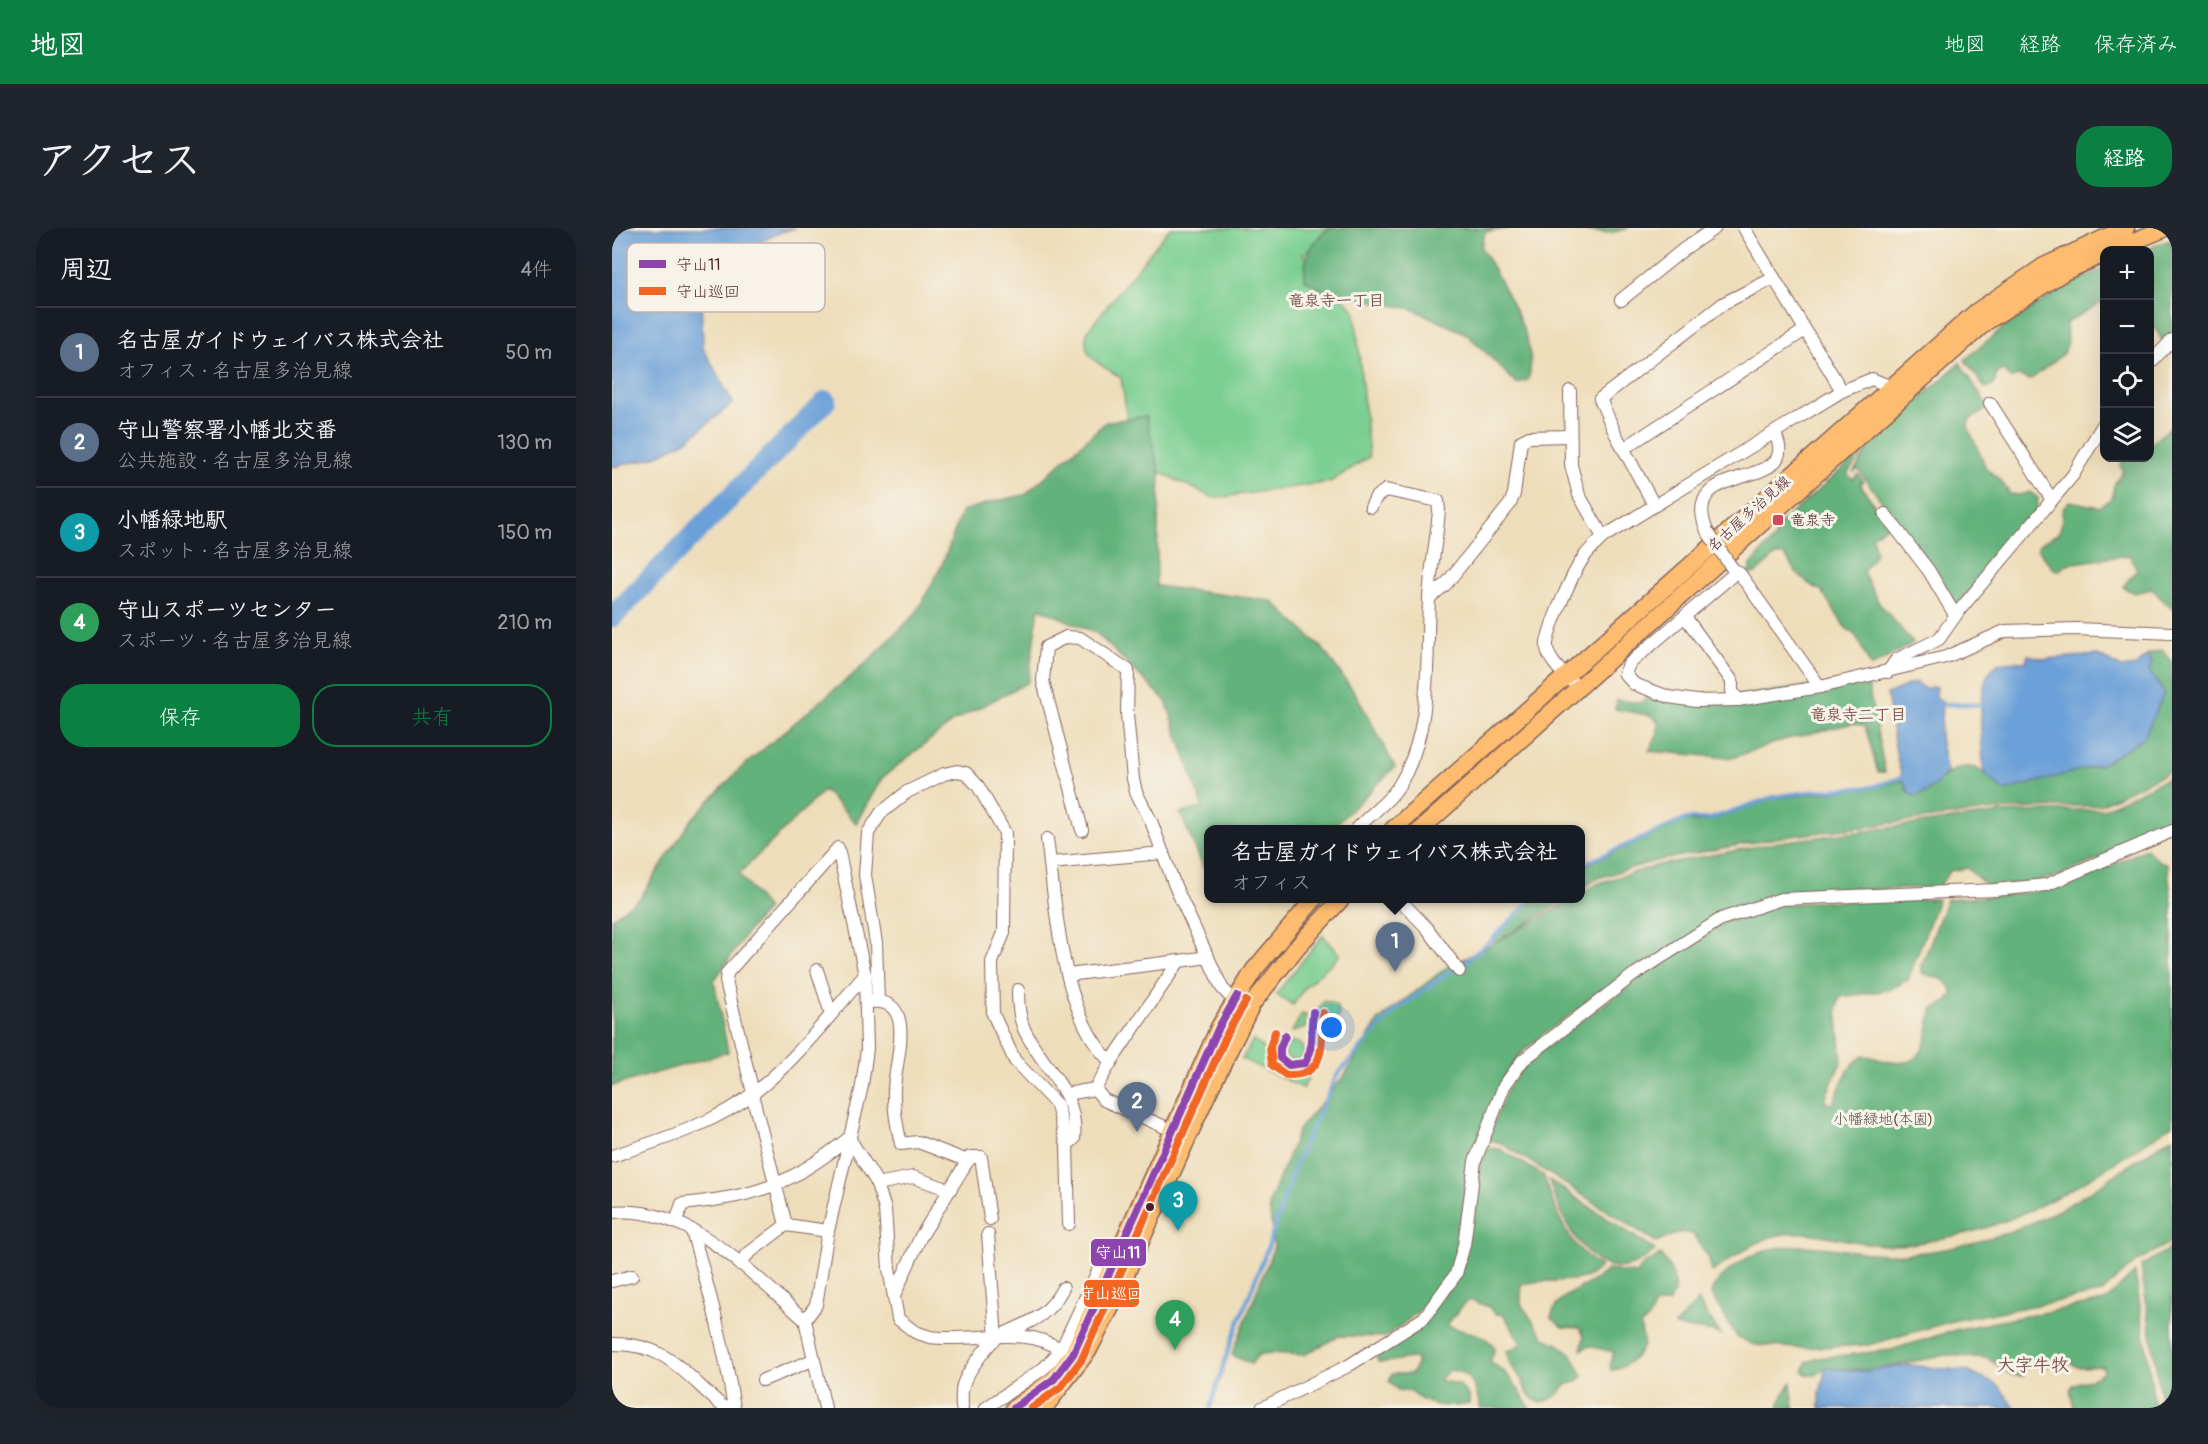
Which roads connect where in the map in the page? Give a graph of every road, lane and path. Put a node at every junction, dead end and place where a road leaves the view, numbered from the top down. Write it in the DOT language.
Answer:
graph roads {
  1 [pos="1715,228"];
  2 [pos="1744,228"];
  3 [pos="2126,228"];
  4 [pos="2166,228"];
  5 [pos="2123,246"];
  6 [pos="2100,256"];
  7 [pos="1773,278"];
  8 [pos="1621,300"];
  9 [pos="1805,330"];
  10 [pos="2172,340"];
  11 [pos="2154,359"];
  12 [pos="1891,387"];
  13 [pos="1842,390"];
  14 [pos="1570,391"];
  15 [pos="1990,403"];
  16 [pos="2100,430"];
  17 [pos="1775,434"];
  18 [pos="1569,436"];
  19 [pos="1623,449"];
  20 [pos="2052,500"];
  21 [pos="1654,505"];
  22 [pos="1371,507"];
  23 [pos="1885,514"];
  24 [pos="1603,537"];
  25 [pos="1734,571"];
  26 [pos="1429,598"];
  27 [pos="1956,615"];
  28 [pos="1686,618"];
  29 [pos="2172,633"];
  30 [pos="1888,672"];
  31 [pos="1564,675"];
  32 [pos="1580,686"];
  33 [pos="1820,687"];
  34 [pos="1738,700"];
  35 [pos="1361,825"];
  36 [pos="1398,825"];
  37 [pos="1426,825"];
  38 [pos="1082,830"];
  39 [pos="2172,831"];
  40 [pos="1047,838"];
  41 [pos="1163,853"];
  42 [pos="1050,863"];
  43 [pos="1310,903"];
  44 [pos="1337,903"];
  45 [pos="1403,903"];
  46 [pos="1208,957"];
  47 [pos="1179,961"];
  48 [pos="817,970"];
  49 [pos="1459,971"];
  50 [pos="865,975"];
  51 [pos="1068,975"];
  52 [pos="1018,990"];
  53 [pos="1231,995"];
  54 [pos="872,1001"];
  55 [pos="1249,1010"];
  56 [pos="831,1014"];
  57 [pos="1111,1062"];
  58 [pos="1095,1089"];
  59 [pos="753,1094"];
  60 [pos="1067,1094"];
  61 [pos="1174,1131"];
  62 [pos="849,1138"];
  63 [pos="1067,1145"];
  64 [pos="612,1156"];
  65 [pos="968,1161"];
  66 [pos="877,1184"];
  67 [pos="775,1186"];
  68 [pos="950,1190"];
  69 [pos="612,1212"];
  70 [pos="990,1219"];
  71 [pos="676,1222"];
  72 [pos="1069,1224"];
  73 [pos="786,1226"];
  74 [pos="692,1231"];
  75 [pos="828,1231"];
  76 [pos="988,1234"];
  77 [pos="1116,1261"];
  78 [pos="739,1264"];
  79 [pos="632,1276"];
  80 [pos="612,1281"];
  81 [pos="1063,1288"];
  82 [pos="894,1296"];
  83 [pos="805,1320"];
  84 [pos="996,1338"];
  85 [pos="612,1344"];
  86 [pos="1060,1350"];
  87 [pos="813,1360"];
  88 [pos="763,1380"];
  89 [pos="1045,1403"];
  90 [pos="725,1408"];
  91 [pos="734,1408"];
  92 [pos="825,1408"];
  93 [pos="962,1408"];
  94 [pos="986,1408"];
  95 [pos="1014,1408"];
  96 [pos="1262,1408"];
  1 -- 8 [label="street"];
  2 -- 7 [label="street"];
  3 -- 12 [label="main road, 名古屋多治見線"];
  4 -- 5 [label="main road"];
  6 -- 32 [label="main road, 名古屋多治見線"];
  7 -- 9 [label="street"];
  7 -- 19 [label="street"];
  9 -- 13 [label="street"];
  9 -- 19 [label="street"];
  10 -- 11 [label="street"];
  12 -- 13 [label="street"];
  12 -- 31 [label="main road, 名古屋多治見線"];
  13 -- 17 [label="street"];
  14 -- 18 [label="street"];
  15 -- 20 [label="street"];
  16 -- 20 [label="street"];
  17 -- 21 [label="street"];
  17 -- 25 [label="street, bridge"];
  18 -- 24 [label="street"];
  18 -- 26 [label="street"];
  19 -- 21 [label="street"];
  20 -- 27 [label="street"];
  21 -- 24 [label="street"];
  22 -- 26 [label="street"];
  23 -- 27 [label="street"];
  24 -- 31 [label="street"];
  25 -- 28 [label="street"];
  25 -- 33 [label="street"];
  26 -- 35 [label="street"];
  27 -- 30 [label="street"];
  28 -- 34 [label="street"];
  28 -- 34 [label="street"];
  29 -- 30 [label="street"];
  30 -- 33 [label="street"];
  31 -- 32 [label="street"];
  31 -- 36 [label="main road, 名古屋多治見線"];
  32 -- 37 [label="main road, 名古屋多治見線"];
  33 -- 34 [label="street"];
  38 -- 41 [label="street"];
  39 -- 96 [label="street"];
  40 -- 42 [label="street"];
  41 -- 42 [label="street"];
  41 -- 46 [label="street"];
  42 -- 51 [label="street"];
  43 -- 53 [label="main road"];
  44 -- 55 [label="main road"];
  45 -- 49 [label="street"];
  46 -- 47 [label="street"];
  46 -- 53 [label="street"];
  47 -- 51 [label="street"];
  47 -- 57 [label="street"];
  48 -- 56 [label="street"];
  50 -- 54 [label="street"];
  50 -- 56 [label="street"];
  50 -- 59 [label="street"];
  51 -- 57 [label="street"];
  52 -- 60 [label="street"];
  53 -- 55 [label="street"];
  53 -- 61 [label="main road"];
  54 -- 62 [label="street"];
  54 -- 63 [label="street"];
  54 -- 65 [label="street"];
  55 -- 89 [label="main road"];
  56 -- 59 [label="street"];
  57 -- 58 [label="street"];
  58 -- 60 [label="street"];
  58 -- 61 [label="street"];
  59 -- 64 [label="street"];
  59 -- 67 [label="street"];
  60 -- 63 [label="street"];
  61 -- 77 [label="main road"];
  62 -- 66 [label="street"];
  62 -- 67 [label="street"];
  62 -- 75 [label="street"];
  63 -- 72 [label="street"];
  65 -- 68 [label="street"];
  65 -- 70 [label="street"];
  66 -- 68 [label="street"];
  66 -- 82 [label="street"];
  67 -- 71 [label="street"];
  67 -- 73 [label="street"];
  68 -- 82 [label="street"];
  69 -- 71 [label="street"];
  71 -- 74 [label="street"];
  73 -- 75 [label="street"];
  73 -- 78 [label="street"];
  74 -- 78 [label="street"];
  74 -- 91 [label="street"];
  75 -- 83 [label="street"];
  76 -- 84 [label="street"];
  77 -- 86 [label="street"];
  77 -- 89 [label="main road"];
  78 -- 83 [label="street"];
  79 -- 80 [label="street"];
  81 -- 84 [label="street"];
  82 -- 84 [label="street"];
  83 -- 87 [label="street"];
  84 -- 86 [label="street"];
  84 -- 93 [label="street"];
  85 -- 90 [label="street"];
  86 -- 94 [label="street"];
  87 -- 88 [label="street"];
  87 -- 92 [label="street"];
  89 -- 95 [label="main road"];
}
